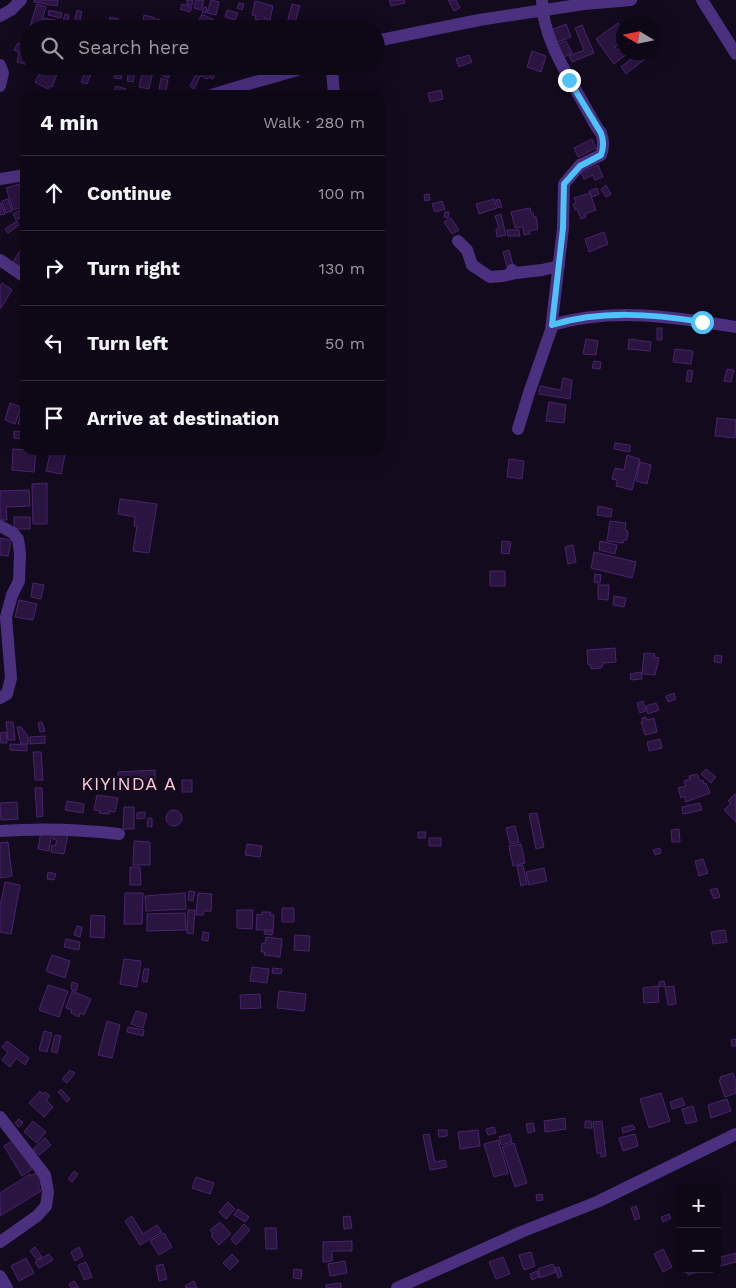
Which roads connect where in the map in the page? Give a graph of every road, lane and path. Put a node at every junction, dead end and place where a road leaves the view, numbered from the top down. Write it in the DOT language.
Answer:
graph roads {
  1 [pos="21,0"];
  2 [pos="631,0"];
  3 [pos="702,0"];
  4 [pos="542,6"];
  5 [pos="0,16"];
  6 [pos="385,39"];
  7 [pos="736,54"];
  8 [pos="0,65"];
  9 [pos="282,75"];
  10 [pos="332,75"];
  11 [pos="0,86"];
  12 [pos="227,90"];
  13 [pos="334,90"];
  14 [pos="20,177"];
  15 [pos="0,180"];
  16 [pos="458,241"];
  17 [pos="0,260"];
  18 [pos="559,266"];
  19 [pos="20,274"];
  20 [pos="552,325"];
  21 [pos="736,327"];
  22 [pos="518,429"];
  23 [pos="0,526"];
  24 [pos="0,698"];
  25 [pos="0,831"];
  26 [pos="119,834"];
  27 [pos="0,1117"];
  28 [pos="736,1134"];
  29 [pos="0,1242"];
  30 [pos="0,1276"];
  31 [pos="7,1288"];
  32 [pos="397,1288"];
  1 -- 5 [label="street"];
  2 -- 4 [label="street"];
  3 -- 7 [label="street"];
  4 -- 6 [label="street"];
  4 -- 18 [label="street"];
  8 -- 11 [label="street"];
  9 -- 12 [label="street"];
  10 -- 13 [label="street"];
  14 -- 15 [label="street"];
  16 -- 18 [label="street"];
  17 -- 19 [label="street"];
  18 -- 20 [label="street"];
  20 -- 21 [label="street"];
  20 -- 22 [label="street"];
  23 -- 24 [label="street"];
  25 -- 26 [label="street"];
  27 -- 29 [label="street"];
  28 -- 32 [label="street"];
  30 -- 31 [label="street"];
}
